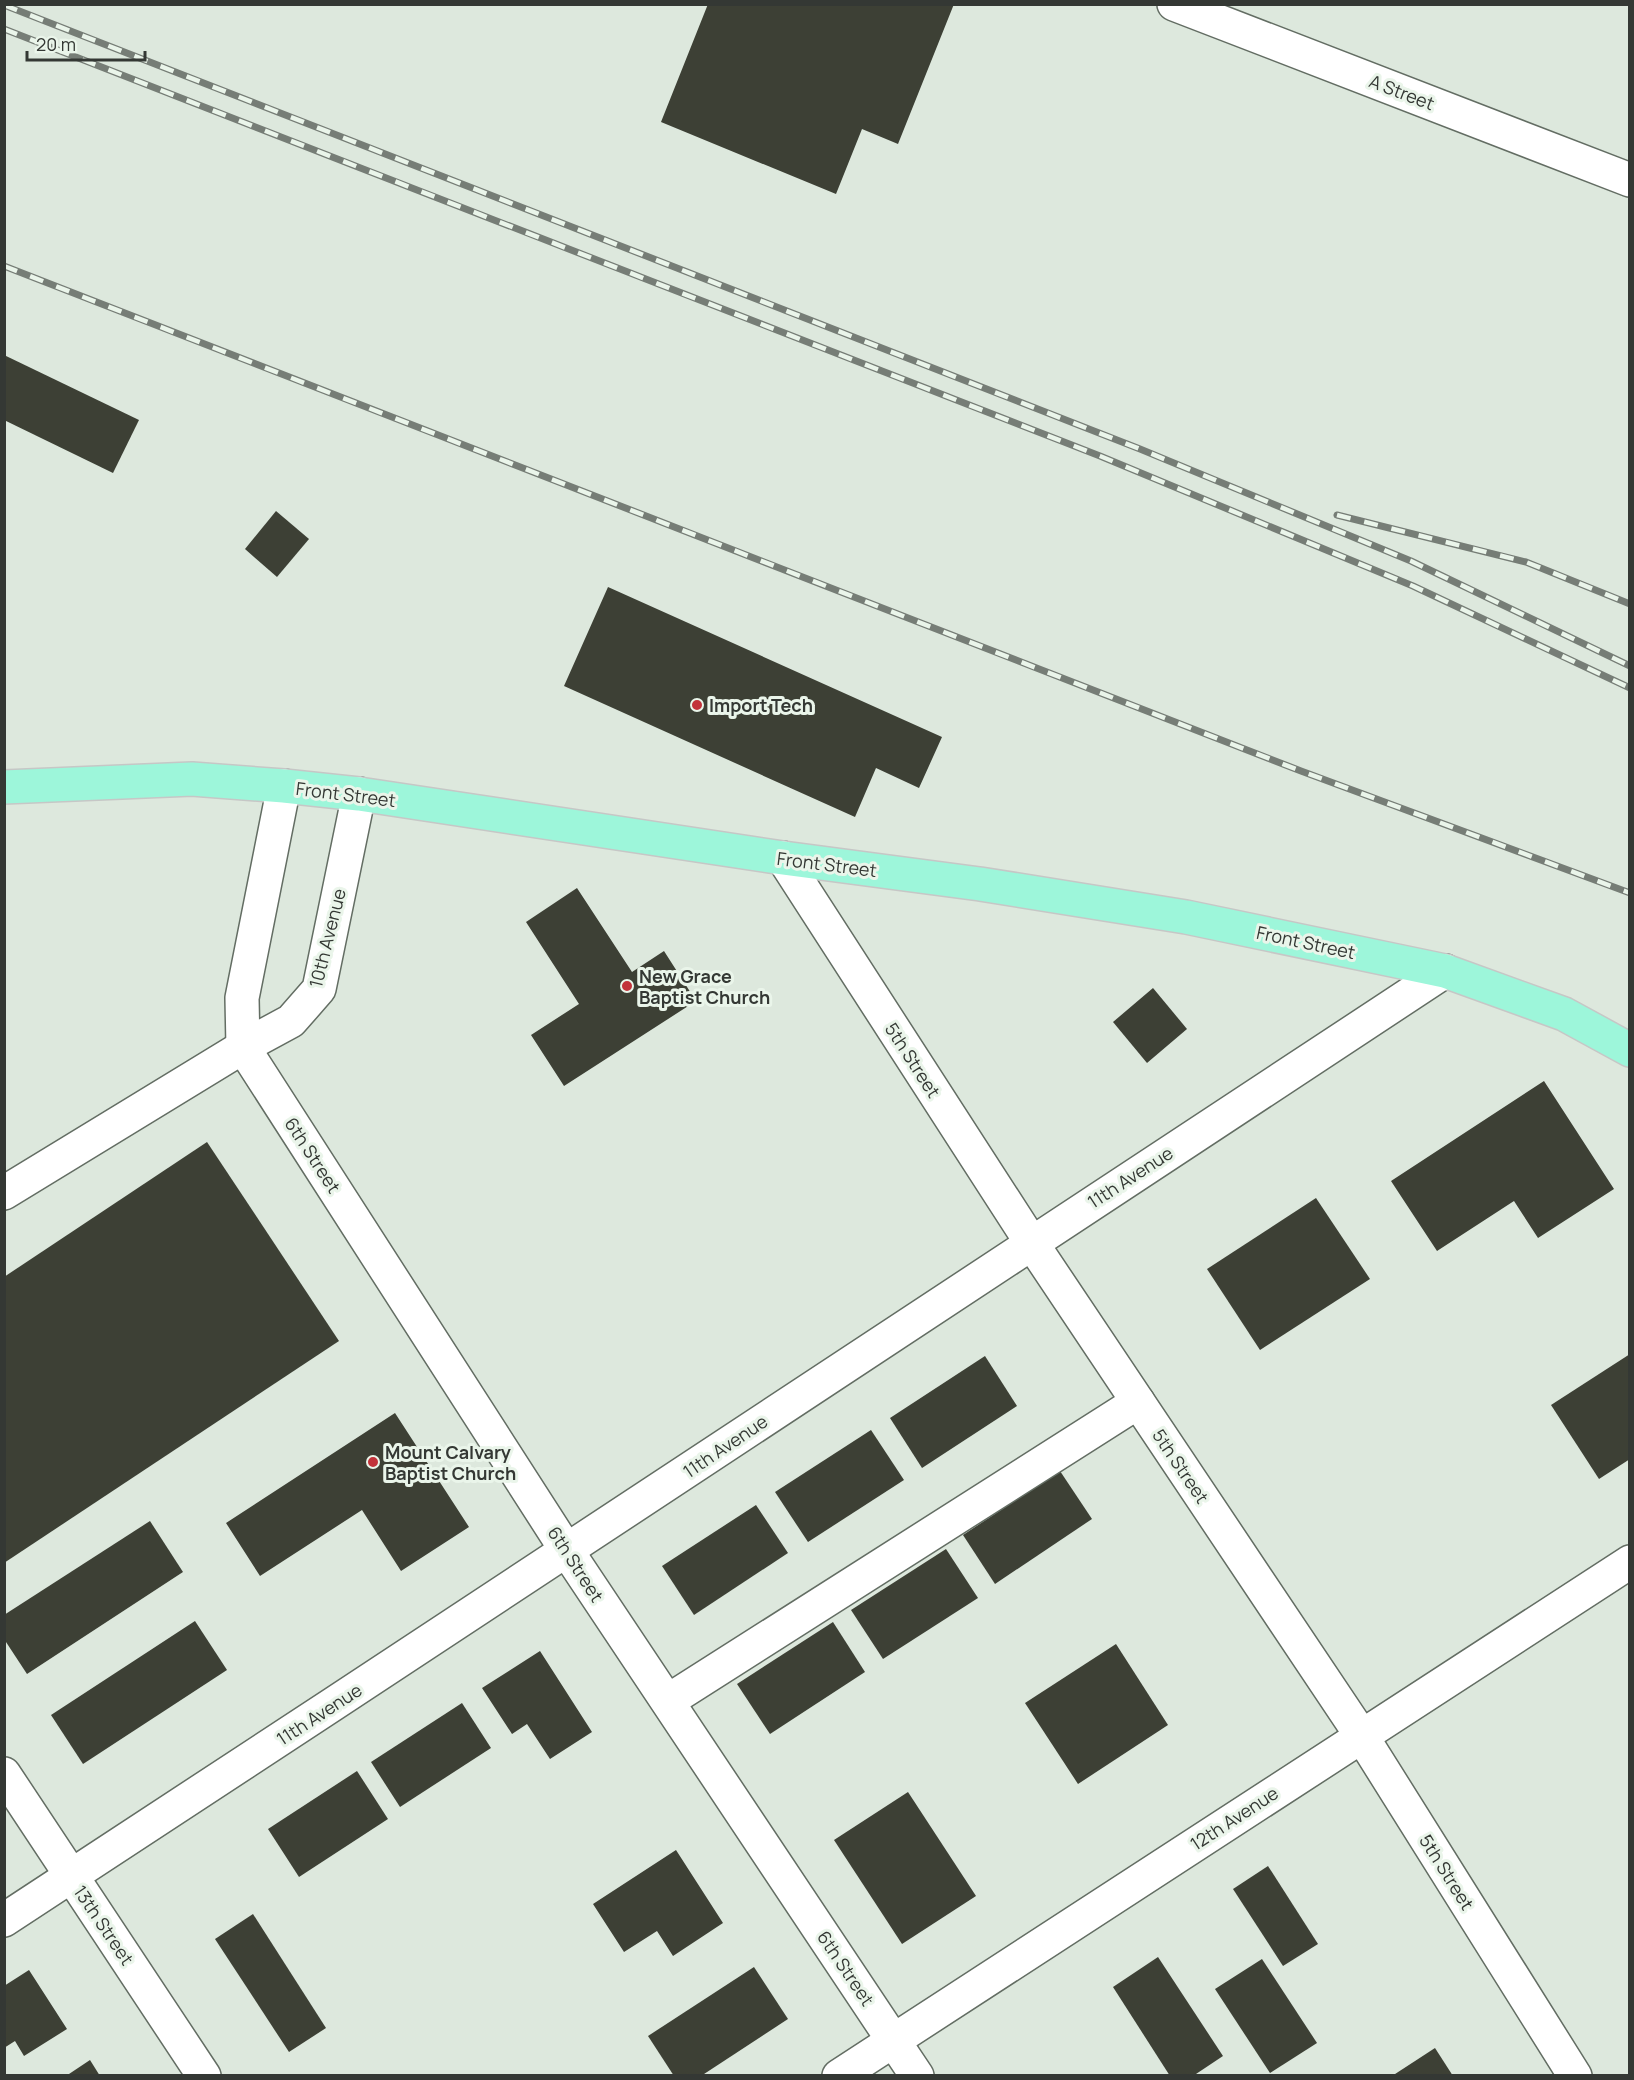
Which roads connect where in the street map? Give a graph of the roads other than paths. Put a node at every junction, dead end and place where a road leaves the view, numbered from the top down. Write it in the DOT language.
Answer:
graph roads {
  1 [pos="1174,4"];
  2 [pos="1629,180"];
  3 [pos="284,786"];
  4 [pos="4,787"];
  5 [pos="359,794"];
  6 [pos="783,858"];
  7 [pos="1445,971"];
  8 [pos="243,1047"];
  9 [pos="1629,1050"];
  10 [pos="4,1193"];
  11 [pos="1031,1242"];
  12 [pos="1138,1402"];
  13 [pos="567,1551"];
  14 [pos="1629,1562"];
  15 [pos="668,1701"];
  16 [pos="1361,1735"];
  17 [pos="4,1774"];
  18 [pos="72,1876"];
  19 [pos="4,1920"];
  20 [pos="893,2039"];
  21 [pos="204,2076"];
  22 [pos="839,2076"];
  23 [pos="917,2076"];
  24 [pos="1575,2076"];
  1 -- 2 [label="street, A Street"];
  3 -- 4 [label="main road, Front Street"];
  3 -- 5 [label="main road, Front Street"];
  3 -- 8 [label="street"];
  5 -- 6 [label="main road, Front Street"];
  5 -- 8 [label="street, 10th Avenue"];
  6 -- 7 [label="main road, Front Street"];
  6 -- 11 [label="street, 5th Street"];
  7 -- 9 [label="main road, Front Street"];
  7 -- 11 [label="street, 11th Avenue"];
  8 -- 10 [label="street, 10th Avenue"];
  8 -- 13 [label="street, 6th Street"];
  11 -- 12 [label="street, 5th Street"];
  11 -- 13 [label="street, 11th Avenue"];
  12 -- 15 [label="street"];
  12 -- 16 [label="street, 5th Street"];
  13 -- 15 [label="street, 6th Street"];
  13 -- 18 [label="street, 11th Avenue"];
  14 -- 16 [label="street, 12th Avenue"];
  15 -- 20 [label="street, 6th Street"];
  16 -- 20 [label="street, 12th Avenue"];
  16 -- 24 [label="street, 5th Street"];
  17 -- 18 [label="street, 13th Street"];
  18 -- 19 [label="street, 11th Avenue"];
  18 -- 21 [label="street, 13th Street"];
  20 -- 22 [label="street, 12th Avenue"];
  20 -- 23 [label="street, 6th Street"];
}
